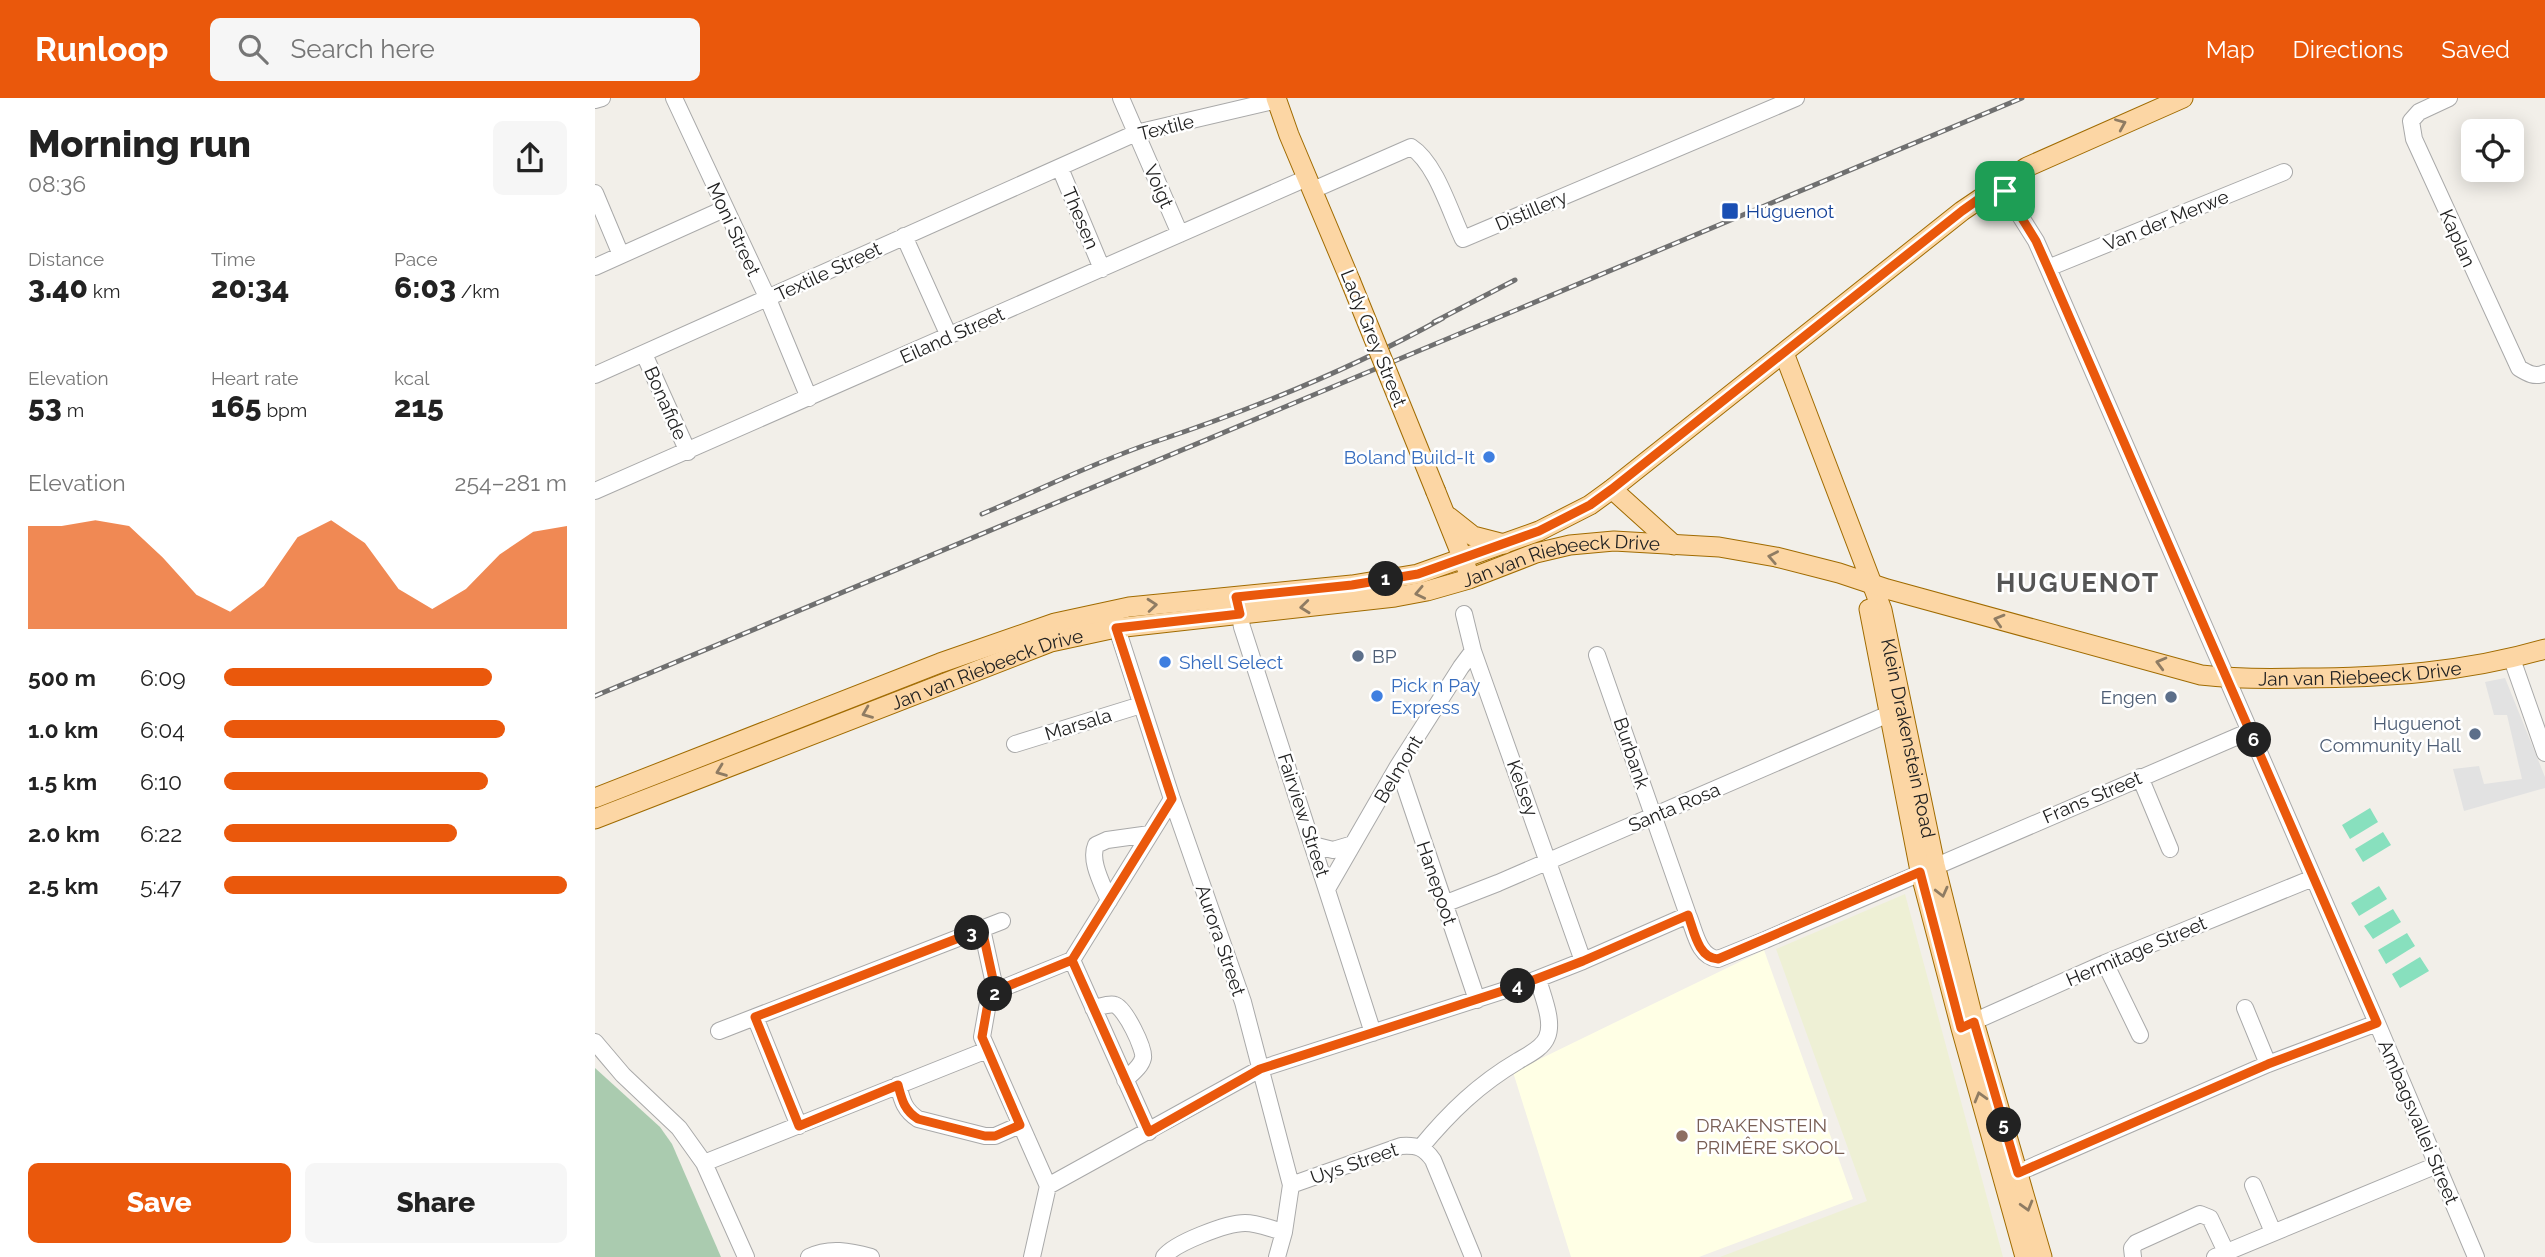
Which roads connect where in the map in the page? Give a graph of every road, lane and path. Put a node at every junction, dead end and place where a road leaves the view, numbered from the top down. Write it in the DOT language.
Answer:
graph roads {
  1 [pos="602,98"];
  2 [pos="674,98"];
  3 [pos="1121,98"];
  4 [pos="1795,98"];
  5 [pos="2183,98"];
  6 [pos="2449,98"];
  7 [pos="1276,99"];
  8 [pos="595,100"];
  9 [pos="1136,134"];
  10 [pos="1060,167"];
  11 [pos="2284,172"];
  12 [pos="1310,184"];
  13 [pos="2000,184"];
  14 [pos="595,193"];
  15 [pos="724,209"];
  16 [pos="1180,234"];
  17 [pos="904,236"];
  18 [pos="621,255"];
  19 [pos="595,267"];
  20 [pos="2048,268"];
  21 [pos="1102,269"];
  22 [pos="768,299"];
  23 [pos="949,336"];
  24 [pos="1784,353"];
  25 [pos="644,354"];
  26 [pos="2545,373"];
  27 [pos="595,375"];
  28 [pos="809,398"];
  29 [pos="688,452"];
  30 [pos="1612,489"];
  31 [pos="595,491"];
  32 [pos="1446,514"];
  33 [pos="1504,544"];
  34 [pos="1674,545"];
  35 [pos="1463,559"];
  36 [pos="1469,579"];
  37 [pos="1871,584"];
  38 [pos="1238,605"];
  39 [pos="1464,614"];
  40 [pos="1114,619"];
  41 [pos="2545,649"];
  42 [pos="1473,651"];
  43 [pos="1597,655"];
  44 [pos="2512,659"];
  45 [pos="2227,678"];
  46 [pos="1141,705"];
  47 [pos="1896,711"];
  48 [pos="2250,731"];
  49 [pos="1015,744"];
  50 [pos="2545,753"];
  51 [pos="1398,766"];
  52 [pos="2140,777"];
  53 [pos="595,798"];
  54 [pos="1172,799"];
  55 [pos="1654,816"];
  56 [pos="595,819"];
  57 [pos="1150,834"];
  58 [pos="1353,844"];
  59 [pos="1313,845"];
  60 [pos="2170,849"];
  61 [pos="1549,861"];
  62 [pos="1928,868"];
  63 [pos="2313,878"];
  64 [pos="1327,889"];
  65 [pos="1109,901"];
  66 [pos="1444,904"];
  67 [pos="1688,915"];
  68 [pos="1002,921"];
  69 [pos="982,929"];
  70 [pos="1718,959"];
  71 [pos="1072,960"];
  72 [pos="1583,961"];
  73 [pos="2105,962"];
  74 [pos="1538,979"];
  75 [pos="996,993"];
  76 [pos="1477,1000"];
  77 [pos="1093,1008"];
  78 [pos="2245,1008"];
  79 [pos="755,1017"];
  80 [pos="2377,1023"];
  81 [pos="1968,1025"];
  82 [pos="719,1031"];
  83 [pos="1373,1033"];
  84 [pos="2140,1035"];
  85 [pos="595,1042"];
  86 [pos="987,1050"];
  87 [pos="2268,1064"];
  88 [pos="1260,1069"];
  89 [pos="1125,1080"];
  90 [pos="898,1085"];
  91 [pos="1020,1125"];
  92 [pos="799,1126"];
  93 [pos="1149,1132"];
  94 [pos="1422,1147"];
  95 [pos="704,1163"];
  96 [pos="2437,1165"];
  97 [pos="2010,1176"];
  98 [pos="1291,1185"];
  99 [pos="2253,1185"];
  100 [pos="1048,1186"];
  101 [pos="1284,1232"];
  102 [pos="2273,1232"];
  103 [pos="2220,1255"];
  104 [pos="746,1257"];
  105 [pos="809,1257"];
  106 [pos="871,1257"];
  107 [pos="1032,1257"];
  108 [pos="1164,1257"];
  109 [pos="1277,1257"];
  110 [pos="1473,1257"];
  111 [pos="2025,1257"];
  112 [pos="2042,1257"];
  113 [pos="2133,1257"];
  114 [pos="2476,1257"];
  1 -- 8 [label="street"];
  2 -- 15 [label="street, Moni Street"];
  3 -- 9 [label="street, Voigt"];
  4 -- 12 [label="street, Distillery"];
  13 -- 5 [label="main road, Jan van Riebeeck Drive, one-way"];
  6 -- 26 [label="street, Kaplan"];
  7 -- 9 [label="street, Textile"];
  7 -- 12 [label="main road, Lady Grey Street"];
  9 -- 10 [label="street, Textile"];
  9 -- 16 [label="street, Voigt"];
  10 -- 17 [label="street, Textile Street"];
  10 -- 21 [label="street, Thesen"];
  11 -- 20 [label="street, Van der Merwe"];
  12 -- 16 [label="street, Eiland Street"];
  12 -- 32 [label="main road, Lady Grey Street, bridge"];
  13 -- 20 [label="street, Ambagsvallei Street"];
  13 -- 24 [label="main road, Jan van Riebeeck Drive"];
  14 -- 18 [label="street"];
  15 -- 18 [label="street"];
  15 -- 22 [label="street, Moni Street"];
  16 -- 21 [label="street, Eiland Street"];
  17 -- 22 [label="street, Textile Street"];
  17 -- 23 [label="street"];
  18 -- 19 [label="street"];
  20 -- 45 [label="street, Ambagsvallei Street"];
  21 -- 23 [label="street, Eiland Street"];
  22 -- 25 [label="street, Textile Street"];
  22 -- 28 [label="street, Moni Street"];
  23 -- 28 [label="street, Eiland Street"];
  24 -- 30 [label="main road, Jan van Riebeeck Drive"];
  24 -- 37 [label="main road, Klein Drakenstein Road"];
  25 -- 27 [label="street, Textile Street"];
  25 -- 29 [label="street, Bonafide"];
  28 -- 29 [label="street, Eiland Street"];
  29 -- 31 [label="street, Eiland Street"];
  30 -- 33 [label="main road, Jan van Riebeeck Drive"];
  30 -- 34 [label="main road"];
  32 -- 33 [label="main road"];
  32 -- 35 [label="main road, Lady Grey Street"];
  33 -- 35 [label="main road, Jan van Riebeeck Drive"];
  34 -- 36 [label="main road, Jan van Riebeeck Drive"];
  37 -- 34 [label="main road, Jan van Riebeeck Drive, one-way"];
  35 -- 36 [label="main road, Lady Grey Street"];
  35 -- 38 [label="main road, Jan van Riebeeck Drive"];
  36 -- 38 [label="main road, Jan van Riebeeck Drive, one-way"];
  45 -- 37 [label="main road, Jan van Riebeeck Drive, one-way"];
  37 -- 47 [label="main road, Klein Drakenstein Road"];
  38 -- 40 [label="main road, Jan van Riebeeck Drive"];
  38 -- 59 [label="street, Fairview Street"];
  39 -- 42 [label="street, Kelsey"];
  40 -- 46 [label="street, Aurora Street"];
  40 -- 53 [label="main road, Jan van Riebeeck Drive"];
  40 -- 56 [label="main road, Jan van Riebeeck Drive, one-way"];
  41 -- 44 [label="main road, Jan van Riebeeck Drive"];
  42 -- 51 [label="street, Belmont"];
  42 -- 61 [label="street, Kelsey"];
  43 -- 55 [label="street, Burbank"];
  44 -- 45 [label="main road, Jan van Riebeeck Drive"];
  44 -- 50 [label="street"];
  45 -- 48 [label="street, Ambagsvallei Street"];
  46 -- 49 [label="street, Marsala"];
  46 -- 54 [label="street, Aurora Street"];
  47 -- 55 [label="street, Santa Rosa"];
  47 -- 62 [label="main road, Klein Drakenstein Road"];
  48 -- 52 [label="street, Frans Street"];
  48 -- 63 [label="street, Ambagsvallei Street"];
  51 -- 58 [label="street, Belmont"];
  51 -- 66 [label="street, Hanepoot"];
  52 -- 60 [label="street"];
  52 -- 62 [label="street, Frans Street"];
  54 -- 57 [label="street"];
  54 -- 88 [label="street, Aurora Street"];
  55 -- 61 [label="street, Santa Rosa"];
  55 -- 67 [label="street, Burbank"];
  57 -- 65 [label="street"];
  57 -- 65 [label="street"];
  58 -- 59 [label="street"];
  58 -- 64 [label="street, Belmont"];
  59 -- 64 [label="street, Fairview Street"];
  61 -- 66 [label="street, Santa Rosa"];
  61 -- 72 [label="street, Kelsey"];
  62 -- 70 [label="street, Frans Street"];
  62 -- 81 [label="main road, Klein Drakenstein Road"];
  63 -- 73 [label="street, Hermitage Street"];
  63 -- 80 [label="street, Ambagsvallei Street"];
  64 -- 83 [label="street, Fairview Street"];
  65 -- 71 [label="street"];
  66 -- 76 [label="street, Hanepoot"];
  67 -- 70 [label="street, Burbank"];
  67 -- 72 [label="street"];
  68 -- 69 [label="street"];
  69 -- 75 [label="street"];
  69 -- 79 [label="street"];
  71 -- 75 [label="street"];
  71 -- 77 [label="street"];
  72 -- 74 [label="street"];
  73 -- 81 [label="street, Hermitage Street"];
  73 -- 84 [label="street"];
  74 -- 76 [label="street"];
  74 -- 94 [label="street"];
  75 -- 86 [label="street"];
  76 -- 83 [label="street"];
  77 -- 89 [label="street"];
  77 -- 89 [label="street"];
  78 -- 87 [label="street"];
  79 -- 82 [label="street"];
  79 -- 92 [label="street"];
  80 -- 87 [label="street"];
  80 -- 96 [label="street, Ambagsvallei Street"];
  81 -- 97 [label="main road, Klein Drakenstein Road"];
  83 -- 88 [label="street"];
  85 -- 95 [label="street"];
  86 -- 90 [label="street"];
  86 -- 91 [label="street"];
  87 -- 97 [label="street"];
  88 -- 93 [label="street"];
  88 -- 98 [label="street, Aurora Street"];
  89 -- 93 [label="street"];
  90 -- 91 [label="street"];
  90 -- 92 [label="street"];
  91 -- 100 [label="street"];
  92 -- 95 [label="street"];
  93 -- 100 [label="street"];
  94 -- 98 [label="street, Uys Street"];
  94 -- 110 [label="street, Uys Street"];
  95 -- 104 [label="street"];
  96 -- 102 [label="street"];
  96 -- 114 [label="street, Ambagsvallei Street"];
  97 -- 111 [label="main road, Klein Drakenstein Road"];
  97 -- 112 [label="main road, Klein Drakenstein Road, one-way"];
  98 -- 101 [label="street, Aurora Street"];
  99 -- 102 [label="street"];
  100 -- 107 [label="street"];
  101 -- 108 [label="street"];
  101 -- 109 [label="street, Aurora Street"];
  102 -- 103 [label="street"];
  103 -- 113 [label="street"];
  105 -- 106 [label="street"];
}
